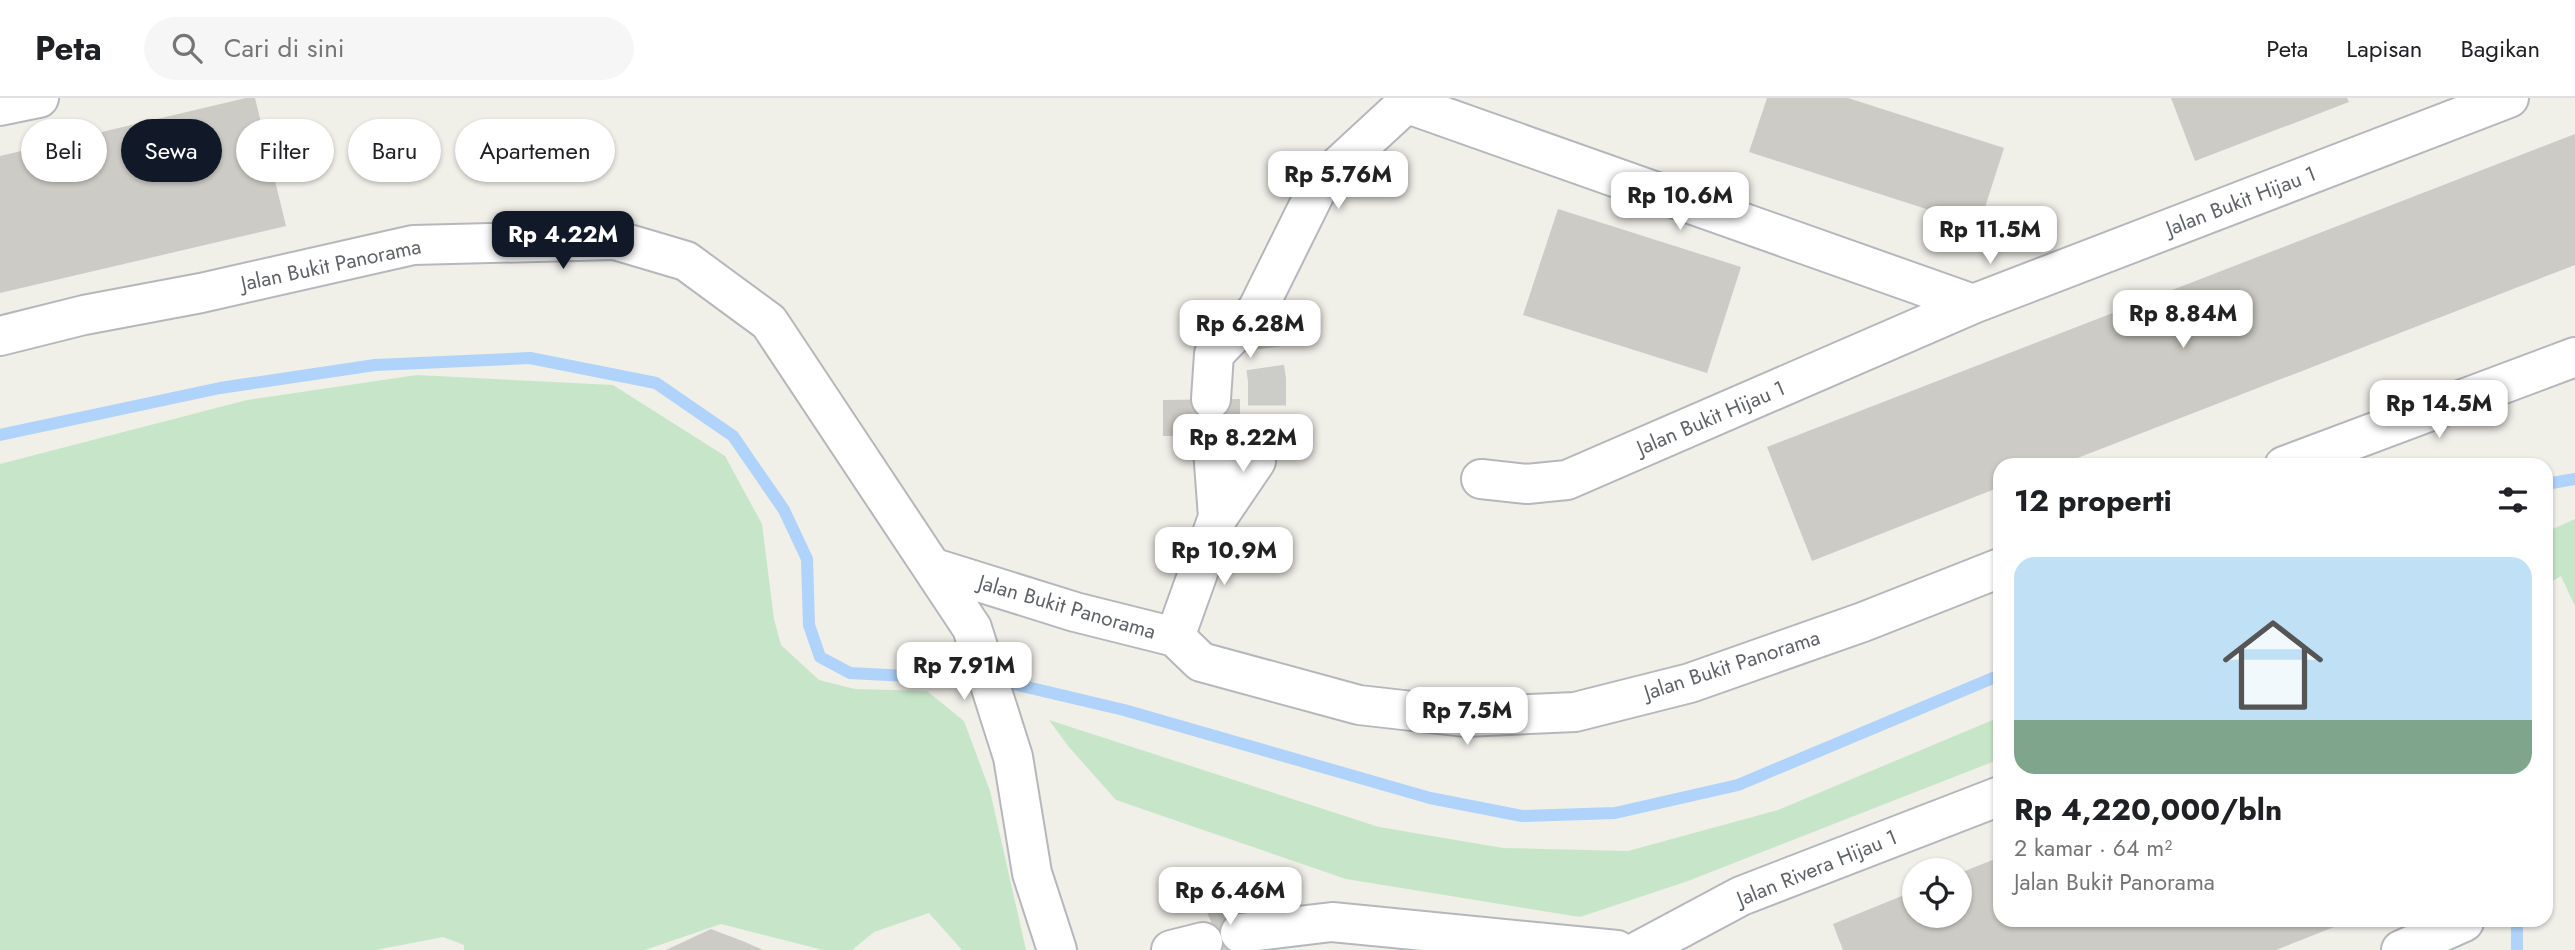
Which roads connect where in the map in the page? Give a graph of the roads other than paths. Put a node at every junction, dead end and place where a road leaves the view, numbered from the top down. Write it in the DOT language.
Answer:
graph roads {
  1 [pos="39,98"];
  2 [pos="2509,98"];
  3 [pos="1410,101"];
  4 [pos="0,106"];
  5 [pos="1973,304"];
  6 [pos="0,336"];
  7 [pos="2575,357"];
  8 [pos="2305,458"];
  9 [pos="1256,460"];
  10 [pos="1480,479"];
  11 [pos="1218,517"];
  12 [pos="934,568"];
  13 [pos="1993,571"];
  14 [pos="1175,637"];
  15 [pos="1993,799"];
  16 [pos="2467,931"];
  17 [pos="1240,933"];
  18 [pos="1057,950"];
  19 [pos="1617,950"];
  20 [pos="1640,950"];
  21 [pos="2402,950"];
  1 -- 4 [label="street"];
  2 -- 5 [label="street, Jalan Bukit Hijau 1"];
  3 -- 5 [label="street"];
  3 -- 11 [label="street"];
  5 -- 10 [label="street, Jalan Bukit Hijau 1"];
  6 -- 12 [label="street, Jalan Bukit Panorama"];
  7 -- 8 [label="street"];
  9 -- 11 [label="street"];
  11 -- 14 [label="street"];
  12 -- 14 [label="street, Jalan Bukit Panorama"];
  12 -- 18 [label="street, Jalan Bukit Panorama"];
  13 -- 14 [label="street, Jalan Bukit Panorama"];
  15 -- 20 [label="street, Jalan Rivera Hijau 1"];
  16 -- 21 [label="street"];
  17 -- 19 [label="street"];
}
